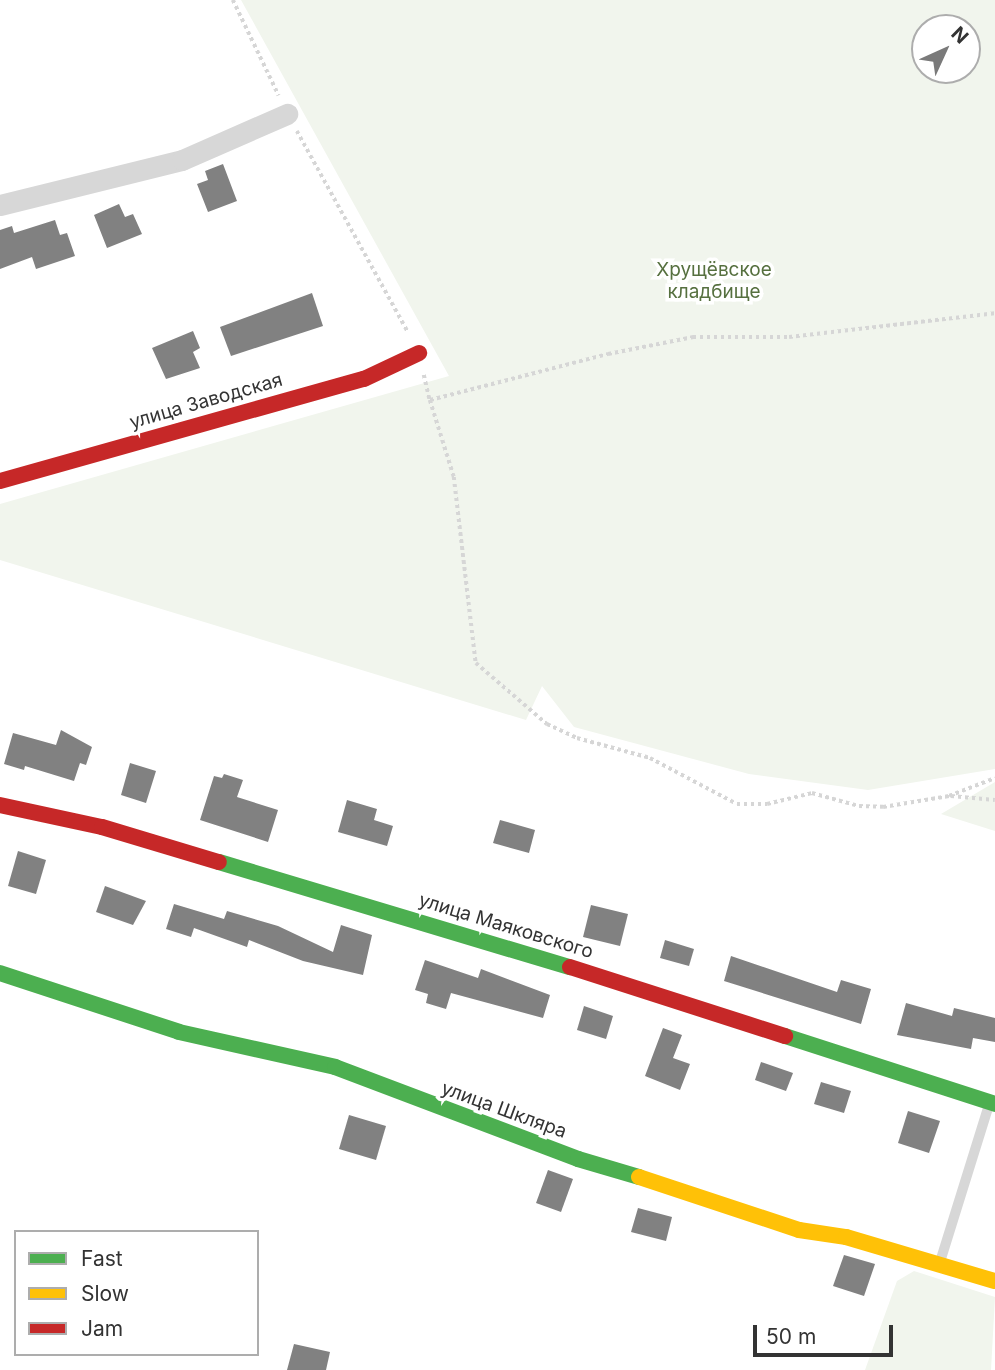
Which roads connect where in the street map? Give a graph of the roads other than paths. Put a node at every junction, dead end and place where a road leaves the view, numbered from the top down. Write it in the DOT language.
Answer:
graph roads {
  1 [pos="288,114"];
  2 [pos="0,205"];
  3 [pos="419,353"];
  4 [pos="0,481"];
  5 [pos="0,805"];
  6 [pos="0,973"];
  7 [pos="992,1103"];
  8 [pos="940,1262"];
  9 [pos="995,1280"];
  1 -- 2 [label="street"];
  3 -- 4 [label="street, улица Заводская"];
  5 -- 7 [label="street, улица Маяковского"];
  6 -- 8 [label="street, улица Шкляра"];
  7 -- 8 [label="lane"];
  8 -- 9 [label="street, улица Шкляра"];
}
